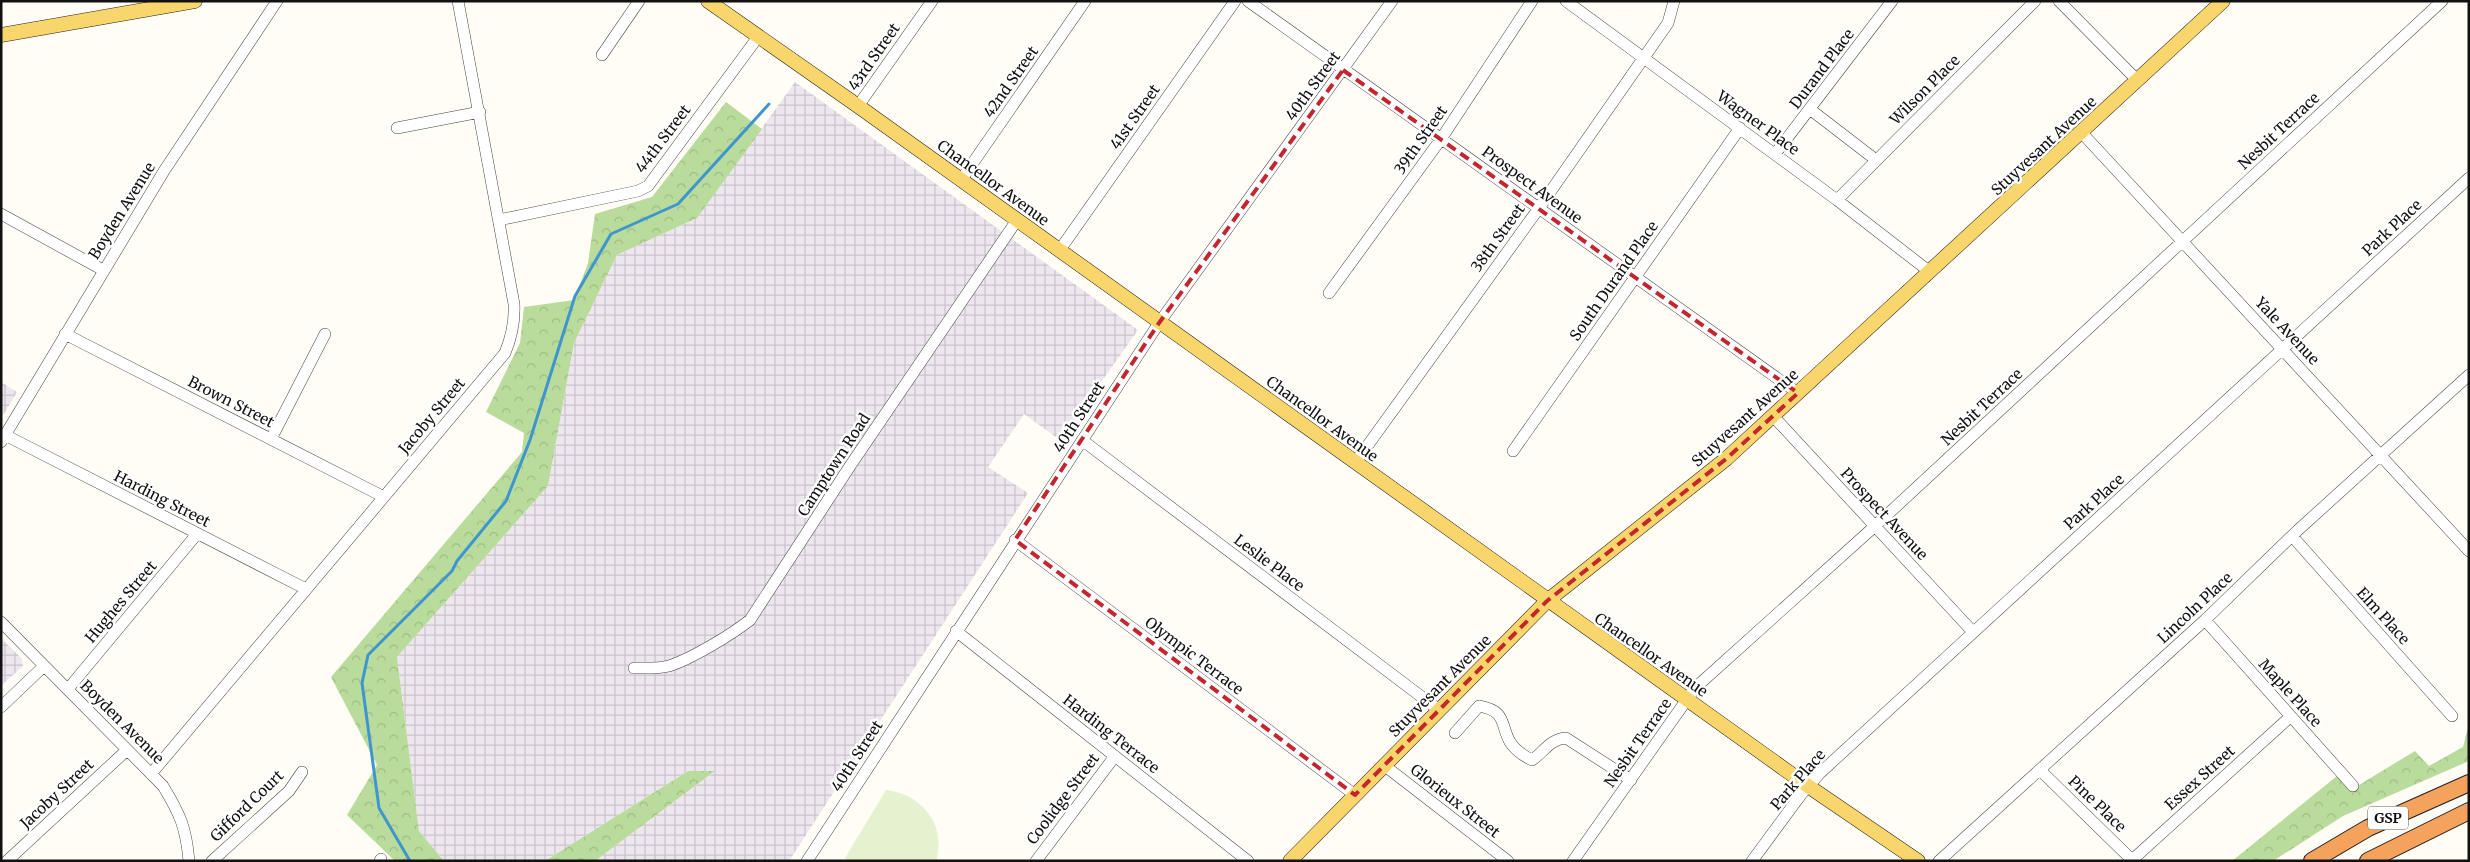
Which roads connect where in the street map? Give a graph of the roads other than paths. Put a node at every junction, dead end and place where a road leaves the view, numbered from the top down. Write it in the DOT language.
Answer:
graph roads {
  1 [pos="195,1"];
  2 [pos="277,1"];
  3 [pos="458,1"];
  4 [pos="639,1"];
  5 [pos="708,1"];
  6 [pos="932,1"];
  7 [pos="1085,1"];
  8 [pos="1235,1"];
  9 [pos="1248,1"];
  10 [pos="1392,1"];
  11 [pos="1532,1"];
  12 [pos="1566,1"];
  13 [pos="1674,1"];
  14 [pos="1892,1"];
  15 [pos="2035,1"];
  16 [pos="2059,1"];
  17 [pos="2224,1"];
  18 [pos="2442,1"];
  19 [pos="1,35"];
  20 [pos="758,37"];
  21 [pos="602,55"];
  22 [pos="1644,58"];
  23 [pos="1344,70"];
  24 [pos="2137,80"];
  25 [pos="858,106"];
  26 [pos="1811,110"];
  27 [pos="480,112"];
  28 [pos="397,128"];
  29 [pos="1740,128"];
  30 [pos="2082,133"];
  31 [pos="1441,138"];
  32 [pos="1775,154"];
  33 [pos="1876,160"];
  34 [pos="2469,178"];
  35 [pos="961,180"];
  36 [pos="1837,200"];
  37 [pos="1539,208"];
  38 [pos="1,214"];
  39 [pos="500,220"];
  40 [pos="1017,220"];
  41 [pos="2183,241"];
  42 [pos="1059,251"];
  43 [pos="103,270"];
  44 [pos="1930,272"];
  45 [pos="1635,277"];
  46 [pos="1329,293"];
  47 [pos="1159,323"];
  48 [pos="65,334"];
  49 [pos="325,334"];
  50 [pos="2284,349"];
  51 [pos="2469,375"];
  52 [pos="1798,393"];
  53 [pos="1773,416"];
  54 [pos="3,438"];
  55 [pos="271,439"];
  56 [pos="1082,440"];
  57 [pos="1513,451"];
  58 [pos="2381,455"];
  59 [pos="1355,463"];
  60 [pos="384,497"];
  61 [pos="1875,526"];
  62 [pos="197,534"];
  63 [pos="2292,536"];
  64 [pos="1016,540"];
  65 [pos="2469,551"];
  66 [pos="306,588"];
  67 [pos="1547,601"];
  68 [pos="2205,620"];
  69 [pos="1,622"];
  70 [pos="956,631"];
  71 [pos="1973,632"];
  72 [pos="44,666"];
  73 [pos="634,668"];
  74 [pos="68,689"];
  75 [pos="1686,700"];
  76 [pos="1,707"];
  77 [pos="1439,710"];
  78 [pos="2452,716"];
  79 [pos="2290,717"];
  80 [pos="1455,733"];
  81 [pos="127,750"];
  82 [pos="1115,756"];
  83 [pos="1385,766"];
  84 [pos="2040,770"];
  85 [pos="302,772"];
  86 [pos="151,774"];
  87 [pos="1631,780"];
  88 [pos="2469,783"];
  89 [pos="1808,786"];
  90 [pos="2354,786"];
  91 [pos="1355,795"];
  92 [pos="2469,811"];
  93 [pos="187,859"];
  94 [pos="2131,860"];
  95 [pos="7,861"];
  96 [pos="212,861"];
  97 [pos="807,861"];
  98 [pos="1036,861"];
  99 [pos="1248,861"];
  100 [pos="1290,861"];
  101 [pos="1508,861"];
  102 [pos="1573,861"];
  103 [pos="1752,861"];
  104 [pos="1918,861"];
  105 [pos="1939,861"];
  106 [pos="2312,861"];
  107 [pos="2368,861"];
  1 -- 19 [label="main road"];
  2 -- 43 [label="street, Boyden Avenue"];
  3 -- 27 [label="street, Jacoby Street"];
  4 -- 21 [label="street"];
  5 -- 20 [label="main road, Chancellor Avenue"];
  6 -- 25 [label="street, 43rd Street"];
  7 -- 35 [label="street, 42nd Street"];
  8 -- 42 [label="street, 41st Street"];
  9 -- 23 [label="street, Prospect Avenue"];
  10 -- 23 [label="street, 40th Street"];
  11 -- 31 [label="street, 39th Street"];
  12 -- 22 [label="street, Wagner Place"];
  13 -- 22 [label="street, 38th Street"];
  14 -- 26 [label="street, Durand Place"];
  15 -- 33 [label="street, Wilson Place"];
  16 -- 24 [label="street"];
  17 -- 24 [label="main road, Stuyvesant Avenue"];
  18 -- 41 [label="street, Nesbit Terrace"];
  20 -- 25 [label="main road, Chancellor Avenue"];
  20 -- 39 [label="street, 44th Street"];
  22 -- 29 [label="street, Wagner Place"];
  22 -- 37 [label="street, 38th Street"];
  23 -- 31 [label="street, Prospect Avenue"];
  23 -- 47 [label="street, 40th Street"];
  24 -- 30 [label="main road, Stuyvesant Avenue"];
  25 -- 35 [label="main road, Chancellor Avenue"];
  26 -- 32 [label="street, Durand Place"];
  26 -- 33 [label="street"];
  27 -- 28 [label="street"];
  27 -- 39 [label="street, Jacoby Street"];
  29 -- 32 [label="street, Wagner Place"];
  29 -- 45 [label="street, South Durand Place"];
  30 -- 41 [label="street, Yale Avenue"];
  30 -- 44 [label="main road, Stuyvesant Avenue"];
  31 -- 37 [label="street, Prospect Avenue"];
  31 -- 46 [label="street, 39th Street"];
  32 -- 36 [label="street, Wagner Place"];
  33 -- 36 [label="street, Wilson Place"];
  34 -- 50 [label="street, Park Place"];
  35 -- 40 [label="main road, Chancellor Avenue"];
  36 -- 44 [label="street, Wagner Place"];
  37 -- 45 [label="street, Prospect Avenue"];
  37 -- 59 [label="street, 38th Street"];
  38 -- 43 [label="street"];
  39 -- 60 [label="street, Jacoby Street"];
  40 -- 42 [label="main road, Chancellor Avenue"];
  40 -- 73 [label="street, Camptown Road"];
  41 -- 50 [label="street, Yale Avenue"];
  41 -- 61 [label="street, Nesbit Terrace"];
  42 -- 47 [label="main road, Chancellor Avenue"];
  43 -- 48 [label="street, Boyden Avenue"];
  44 -- 52 [label="main road, Stuyvesant Avenue"];
  45 -- 52 [label="street, Prospect Avenue"];
  45 -- 57 [label="street, South Durand Place"];
  47 -- 56 [label="street, 40th Street"];
  47 -- 59 [label="main road, Chancellor Avenue"];
  48 -- 54 [label="street, Boyden Avenue"];
  48 -- 55 [label="street, Brown Street"];
  49 -- 55 [label="street"];
  50 -- 58 [label="street, Yale Avenue"];
  50 -- 71 [label="street, Park Place"];
  51 -- 58 [label="street, Lincoln Place"];
  52 -- 53 [label="main road, Stuyvesant Avenue"];
  53 -- 61 [label="street, Prospect Avenue"];
  53 -- 67 [label="main road, Stuyvesant Avenue"];
  54 -- 62 [label="street, Harding Street"];
  55 -- 60 [label="street, Brown Street"];
  56 -- 64 [label="street, 40th Street"];
  56 -- 77 [label="street, Leslie Place"];
  58 -- 63 [label="street, Lincoln Place"];
  58 -- 65 [label="street, Yale Avenue"];
  59 -- 67 [label="main road, Chancellor Avenue"];
  60 -- 66 [label="street, Jacoby Street"];
  61 -- 71 [label="street, Prospect Avenue"];
  61 -- 75 [label="street, Nesbit Terrace"];
  62 -- 66 [label="street, Harding Street"];
  62 -- 74 [label="street, Hughes Street"];
  63 -- 68 [label="street, Lincoln Place"];
  63 -- 78 [label="street, Elm Place"];
  64 -- 70 [label="street, 40th Street"];
  64 -- 91 [label="street, Olympic Terrace"];
  66 -- 86 [label="street, Jacoby Street"];
  67 -- 75 [label="main road, Chancellor Avenue"];
  67 -- 77 [label="main road, Stuyvesant Avenue"];
  68 -- 79 [label="street, Maple Place"];
  68 -- 84 [label="street, Lincoln Place"];
  69 -- 72 [label="street, Boyden Avenue"];
  70 -- 82 [label="street, Harding Terrace"];
  70 -- 97 [label="street, 40th Street"];
  71 -- 89 [label="street, Park Place"];
  72 -- 74 [label="street, Boyden Avenue"];
  72 -- 76 [label="street"];
  74 -- 81 [label="street, Boyden Avenue"];
  75 -- 87 [label="street, Nesbit Terrace"];
  75 -- 89 [label="main road, Chancellor Avenue"];
  77 -- 83 [label="main road, Stuyvesant Avenue"];
  79 -- 90 [label="street, Maple Place"];
  79 -- 94 [label="street, Essex Street"];
  80 -- 87 [label="street"];
  81 -- 86 [label="street, Boyden Avenue"];
  81 -- 95 [label="street, Jacoby Street"];
  82 -- 98 [label="street, Coolidge Street"];
  82 -- 99 [label="street, Harding Terrace"];
  83 -- 91 [label="main road, Stuyvesant Avenue"];
  83 -- 101 [label="street, Glorieux Street"];
  84 -- 94 [label="street, Pine Place"];
  84 -- 105 [label="street, Lincoln Place"];
  85 -- 96 [label="street, Gifford Court"];
  86 -- 93 [label="street, Boyden Avenue"];
  87 -- 102 [label="street, Nesbit Terrace"];
  88 -- 106 [label="highway, GSP"];
  89 -- 103 [label="street, Park Place"];
  89 -- 104 [label="main road, Chancellor Avenue"];
  91 -- 100 [label="main road, Stuyvesant Avenue"];
  92 -- 107 [label="highway, GSP"];
}
